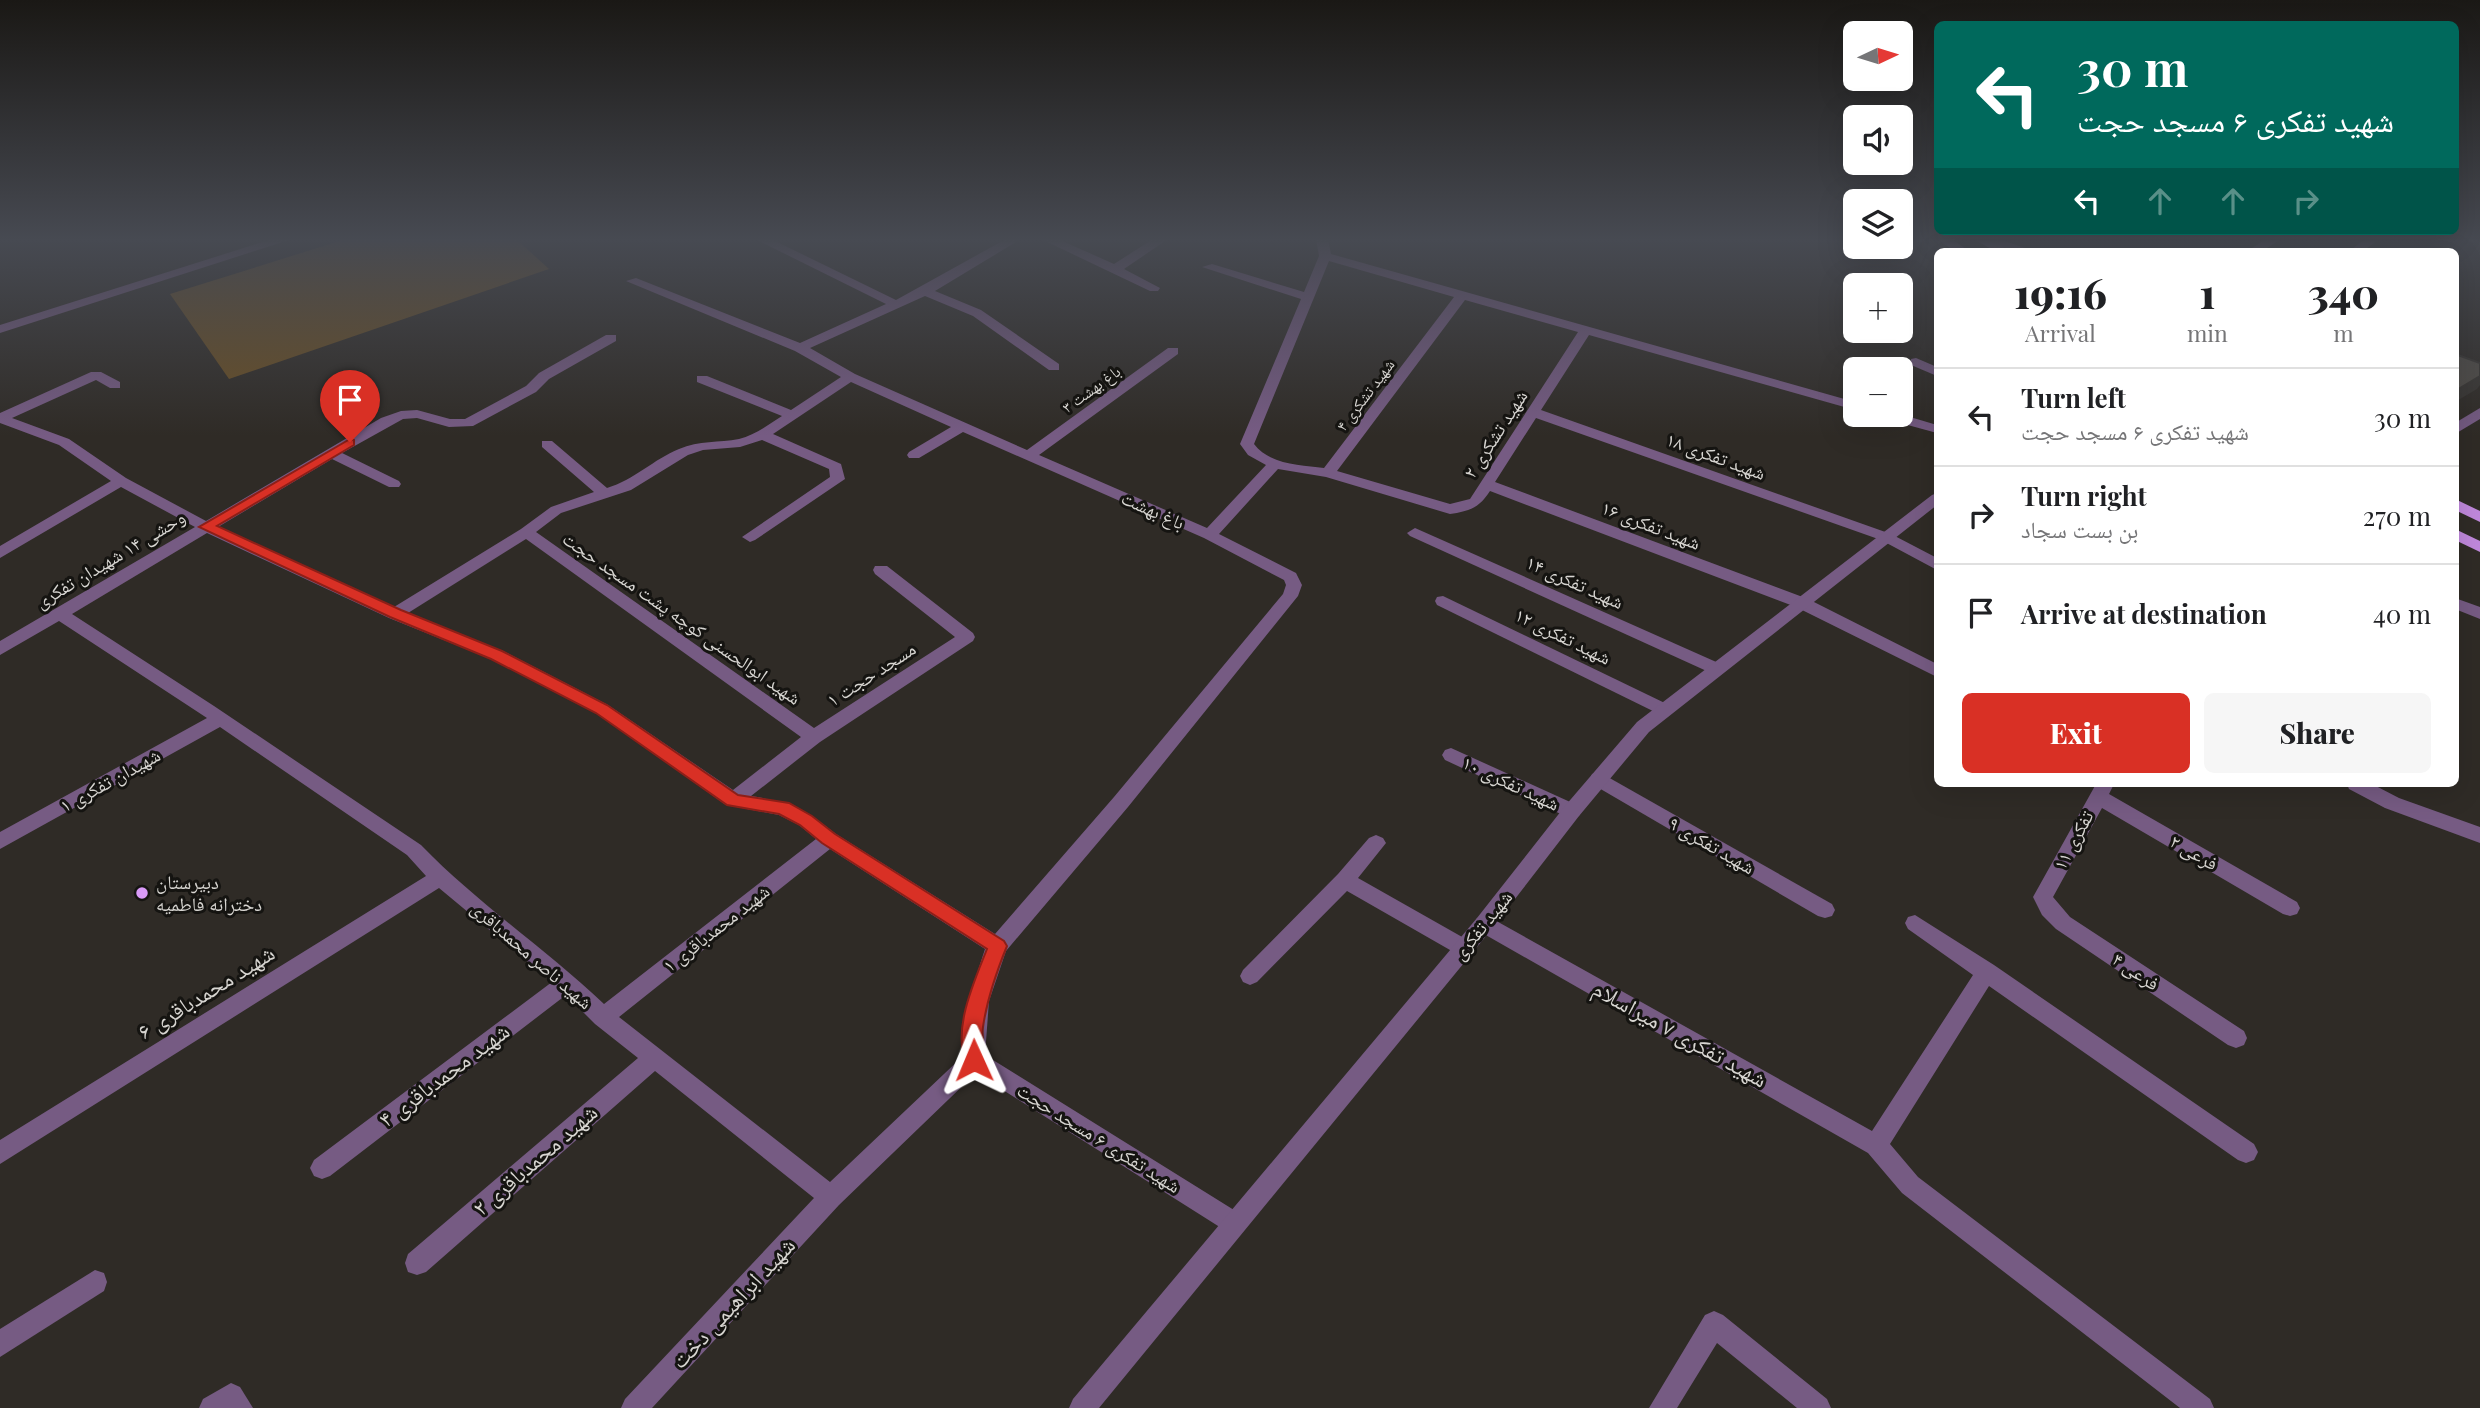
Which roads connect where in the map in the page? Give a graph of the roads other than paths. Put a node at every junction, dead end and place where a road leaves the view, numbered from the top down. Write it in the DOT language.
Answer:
graph roads {
  1 [pos="74,305"];
  2 [pos="691,305"];
  3 [pos="895,305"];
  4 [pos="957,305"];
  5 [pos="1306,305"];
  6 [pos="1455,305"];
  7 [pos="1497,305"];
  8 [pos="0,329"];
  9 [pos="1586,329"];
  10 [pos="611,338"];
  11 [pos="800,348"];
  12 [pos="1173,351"];
  13 [pos="1916,362"];
  14 [pos="1054,367"];
  15 [pos="1934,371"];
  16 [pos="850,377"];
  17 [pos="702,379"];
  18 [pos="115,385"];
  19 [pos="1843,403"];
  20 [pos="1532,412"];
  21 [pos="2480,412"];
  22 [pos="792,415"];
  23 [pos="0,418"];
  24 [pos="1913,422"];
  25 [pos="963,426"];
  26 [pos="2459,427"];
  27 [pos="1934,428"];
  28 [pos="763,435"];
  29 [pos="547,444"];
  30 [pos="331,453"];
  31 [pos="1029,455"];
  32 [pos="914,456"];
  33 [pos="1275,464"];
  34 [pos="1328,473"];
  35 [pos="121,481"];
  36 [pos="394,484"];
  37 [pos="1486,484"];
  38 [pos="605,494"];
  39 [pos="1934,500"];
  40 [pos="2459,506"];
  41 [pos="2480,517"];
  42 [pos="206,527"];
  43 [pos="526,532"];
  44 [pos="1415,533"];
  45 [pos="1209,535"];
  46 [pos="2459,536"];
  47 [pos="750,537"];
  48 [pos="1886,537"];
  49 [pos="2480,547"];
  50 [pos="0,553"];
  51 [pos="1934,563"];
  52 [pos="881,570"];
  53 [pos="1443,601"];
  54 [pos="1801,603"];
  55 [pos="2459,605"];
  56 [pos="2480,613"];
  57 [pos="60,614"];
  58 [pos="396,614"];
  59 [pos="0,649"];
  60 [pos="1717,669"];
  61 [pos="1934,670"];
  62 [pos="1665,710"];
  63 [pos="219,719"];
  64 [pos="814,737"];
  65 [pos="1451,755"];
  66 [pos="1599,779"];
  67 [pos="2362,787"];
  68 [pos="2101,790"];
  69 [pos="733,800"];
  70 [pos="1572,811"];
  71 [pos="2480,835"];
  72 [pos="829,839"];
  73 [pos="0,841"];
  74 [pos="1376,843"];
  75 [pos="440,877"];
  76 [pos="1345,880"];
  77 [pos="2043,897"];
  78 [pos="2290,908"];
  79 [pos="1825,910"];
  80 [pos="1915,923"];
  81 [pos="1484,924"];
  82 [pos="997,946"];
  83 [pos="1464,948"];
  84 [pos="1987,971"];
  85 [pos="1250,976"];
  86 [pos="567,982"];
  87 [pos="603,1017"];
  88 [pos="2236,1038"];
  89 [pos="654,1058"];
  90 [pos="974,1060"];
  91 [pos="1876,1145"];
  92 [pos="2246,1152"];
  93 [pos="0,1153"];
  94 [pos="322,1168"];
  95 [pos="831,1197"];
  96 [pos="1234,1223"];
  97 [pos="417,1263"];
  98 [pos="95,1282"];
  99 [pos="0,1343"];
  100 [pos="212,1408"];
  101 [pos="240,1408"];
  102 [pos="634,1408"];
  103 [pos="1082,1408"];
  104 [pos="1662,1408"];
  105 [pos="1818,1408"];
  106 [pos="2201,1408"];
  1 -- 8 [label="street"];
  2 -- 11 [label="street, باغ بهشت"];
  3 -- 11 [label="street"];
  4 -- 14 [label="street"];
  5 -- 33 [label="street"];
  6 -- 34 [label="street, شهید تشکری ۴"];
  7 -- 9 [label="street"];
  9 -- 19 [label="street"];
  9 -- 20 [label="street, شهید تشکری ۲"];
  10 -- 30 [label="street, وحشی ۱۴ شهیدان تفکری"];
  11 -- 16 [label="street, باغ بهشت"];
  12 -- 31 [label="street, باغ بهشت ۳"];
  13 -- 15 [label="street"];
  16 -- 22 [label="street"];
  16 -- 25 [label="street, باغ بهشت"];
  17 -- 22 [label="street"];
  18 -- 23 [label="street"];
  20 -- 37 [label="street, شهید تشکری ۲"];
  20 -- 48 [label="street, شهید تفکری ۱۸"];
  21 -- 26 [label="street"];
  22 -- 28 [label="street"];
  23 -- 35 [label="street"];
  24 -- 27 [label="street"];
  25 -- 31 [label="street, باغ بهشت"];
  25 -- 32 [label="street"];
  28 -- 38 [label="street"];
  28 -- 47 [label="street"];
  29 -- 38 [label="street"];
  30 -- 36 [label="street"];
  30 -- 42 [label="street, وحشی ۱۴ شهیدان تفکری"];
  31 -- 45 [label="street, باغ بهشت"];
  33 -- 34 [label="street"];
  33 -- 45 [label="street"];
  34 -- 37 [label="street, شهید تشکری ۲"];
  35 -- 42 [label="street"];
  35 -- 50 [label="street"];
  37 -- 54 [label="street, شهید تفکری ۱۶"];
  38 -- 43 [label="street"];
  39 -- 48 [label="street, شهید تفکری"];
  40 -- 41 [label="main road"];
  42 -- 57 [label="street, وحشی ۱۴ شهیدان تفکری"];
  42 -- 58 [label="street"];
  43 -- 58 [label="street"];
  43 -- 64 [label="street, شهید ابوالحسنی کوچه پشت مسجد حجت"];
  44 -- 60 [label="street, شهید تفکری ۱۴"];
  45 -- 82 [label="street, باغ بهشت"];
  46 -- 49 [label="main road"];
  48 -- 51 [label="street, شهید تفکری ۱۸"];
  48 -- 54 [label="street, شهید تفکری"];
  52 -- 64 [label="street, مسجد حجت ۱"];
  53 -- 62 [label="street, شهید تفکری ۱۲"];
  54 -- 60 [label="street, شهید تفکری"];
  54 -- 61 [label="street, شهید تفکری ۱۶"];
  55 -- 56 [label="street"];
  57 -- 59 [label="street, وحشی ۱۴ شهیدان تفکری"];
  57 -- 63 [label="street, شهید ناصر محمدباقری"];
  58 -- 69 [label="street"];
  60 -- 62 [label="street, شهید تفکری"];
  62 -- 66 [label="street, شهید تفکری"];
  63 -- 73 [label="street, شهیدان تفکری ۱"];
  63 -- 75 [label="street, شهید ناصر محمدباقری"];
  64 -- 69 [label="street, مسجد حجت ۱"];
  65 -- 70 [label="street, شهید تفکری ۱۰"];
  66 -- 70 [label="street, شهید تفکری"];
  66 -- 79 [label="street, شهید تفکری ۹"];
  67 -- 71 [label="street"];
  68 -- 77 [label="street, تفکری ۱۱"];
  68 -- 78 [label="street, فرعی ۲"];
  69 -- 72 [label="street"];
  70 -- 81 [label="street, شهید تفکری"];
  72 -- 82 [label="street"];
  72 -- 87 [label="street, شهید محمدباقری ۱"];
  74 -- 76 [label="street"];
  75 -- 86 [label="street, شهید ناصر محمدباقری"];
  75 -- 93 [label="street, شهید محمدباقری ۶"];
  76 -- 83 [label="street"];
  76 -- 85 [label="street"];
  77 -- 88 [label="street, فرعی ۴"];
  80 -- 84 [label="street"];
  81 -- 83 [label="street, شهید تفکری"];
  81 -- 91 [label="street, شهید تفکری ۷ میراسلام"];
  82 -- 90 [label="street"];
  83 -- 96 [label="street, شهید تفکری"];
  84 -- 91 [label="street"];
  84 -- 92 [label="street"];
  86 -- 87 [label="street, شهید ناصر محمدباقری"];
  86 -- 94 [label="street, شهید محمدباقری ۴"];
  87 -- 89 [label="street, شهید ناصر محمدباقری"];
  89 -- 95 [label="street, شهید ناصر محمدباقری"];
  89 -- 97 [label="street, شهید محمدباقری ۲"];
  90 -- 95 [label="street"];
  90 -- 96 [label="street, شهید تفکری ۶ مسجد حجت"];
  91 -- 106 [label="street, شهید تفکری ۷ میراسلام"];
  95 -- 102 [label="street, شهید ابراهیمی دخت"];
  96 -- 103 [label="street, شهید تفکری"];
  98 -- 99 [label="street"];
  100 -- 101 [label="street"];
  104 -- 105 [label="street"];
}
